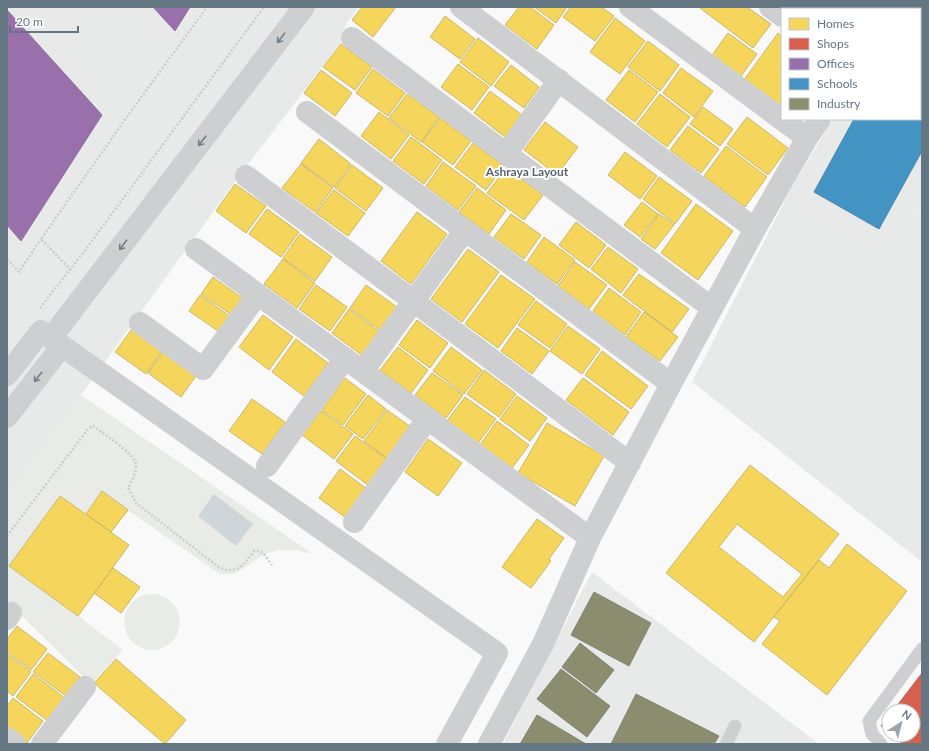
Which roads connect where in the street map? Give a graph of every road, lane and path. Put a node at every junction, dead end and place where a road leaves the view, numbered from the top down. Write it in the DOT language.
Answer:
graph roads {
  1 [pos="207,7"];
  2 [pos="264,7"];
  3 [pos="304,7"];
  4 [pos="461,7"];
  5 [pos="630,7"];
  6 [pos="770,7"];
  7 [pos="781,15"];
  8 [pos="352,38"];
  9 [pos="559,80"];
  10 [pos="307,112"];
  11 [pos="781,119"];
  12 [pos="782,120"];
  13 [pos="819,120"];
  14 [pos="806,138"];
  15 [pos="506,154"];
  16 [pos="246,176"];
  17 [pos="755,229"];
  18 [pos="465,230"];
  19 [pos="41,239"];
  20 [pos="196,249"];
  21 [pos="7,259"];
  22 [pos="70,269"];
  23 [pos="89,288"];
  24 [pos="258,294"];
  25 [pos="413,301"];
  26 [pos="712,308"];
  27 [pos="39,309"];
  28 [pos="140,323"];
  29 [pos="51,338"];
  30 [pos="345,358"];
  31 [pos="363,371"];
  32 [pos="7,375"];
  33 [pos="671,384"];
  34 [pos="7,417"];
  35 [pos="428,418"];
  36 [pos="630,463"];
  37 [pos="267,466"];
  38 [pos="354,522"];
  39 [pos="7,536"];
  40 [pos="590,538"];
  41 [pos="272,565"];
  42 [pos="922,649"];
  43 [pos="85,687"];
  44 [pos="735,726"];
  45 [pos="7,738"];
  46 [pos="15,744"];
  47 [pos="42,744"];
  48 [pos="447,744"];
  49 [pos="489,744"];
  50 [pos="726,744"];
  51 [pos="881,744"];
  1 -- 19 [label="path"];
  2 -- 22 [label="path"];
  3 -- 23 [label="street, one-way"];
  4 -- 9 [label="street"];
  5 -- 11 [label="street"];
  6 -- 7 [label="street"];
  8 -- 15 [label="street"];
  9 -- 15 [label="street"];
  9 -- 17 [label="street"];
  10 -- 18 [label="street"];
  12 -- 14 [label="street"];
  13 -- 14 [label="street"];
  14 -- 17 [label="street"];
  15 -- 26 [label="street"];
  16 -- 25 [label="street"];
  17 -- 26 [label="street"];
  18 -- 25 [label="street"];
  18 -- 33 [label="street"];
  19 -- 21 [label="path"];
  19 -- 22 [label="path"];
  20 -- 24 [label="street"];
  22 -- 23 [label="path"];
  22 -- 27 [label="path"];
  23 -- 29 [label="street"];
  24 -- 28 [label="street"];
  24 -- 30 [label="street"];
  25 -- 31 [label="street"];
  25 -- 36 [label="street"];
  26 -- 33 [label="street"];
  29 -- 32 [label="street"];
  29 -- 34 [label="street, one-way"];
  29 -- 48 [label="street"];
  30 -- 31 [label="street"];
  30 -- 37 [label="street"];
  31 -- 35 [label="street"];
  33 -- 36 [label="street"];
  35 -- 38 [label="street"];
  35 -- 40 [label="street"];
  36 -- 40 [label="street"];
  39 -- 41 [label="path"];
  40 -- 49 [label="street"];
  42 -- 51 [label="lane"];
  43 -- 47 [label="street"];
  44 -- 50 [label="lane"];
  45 -- 46 [label="street"];
}
